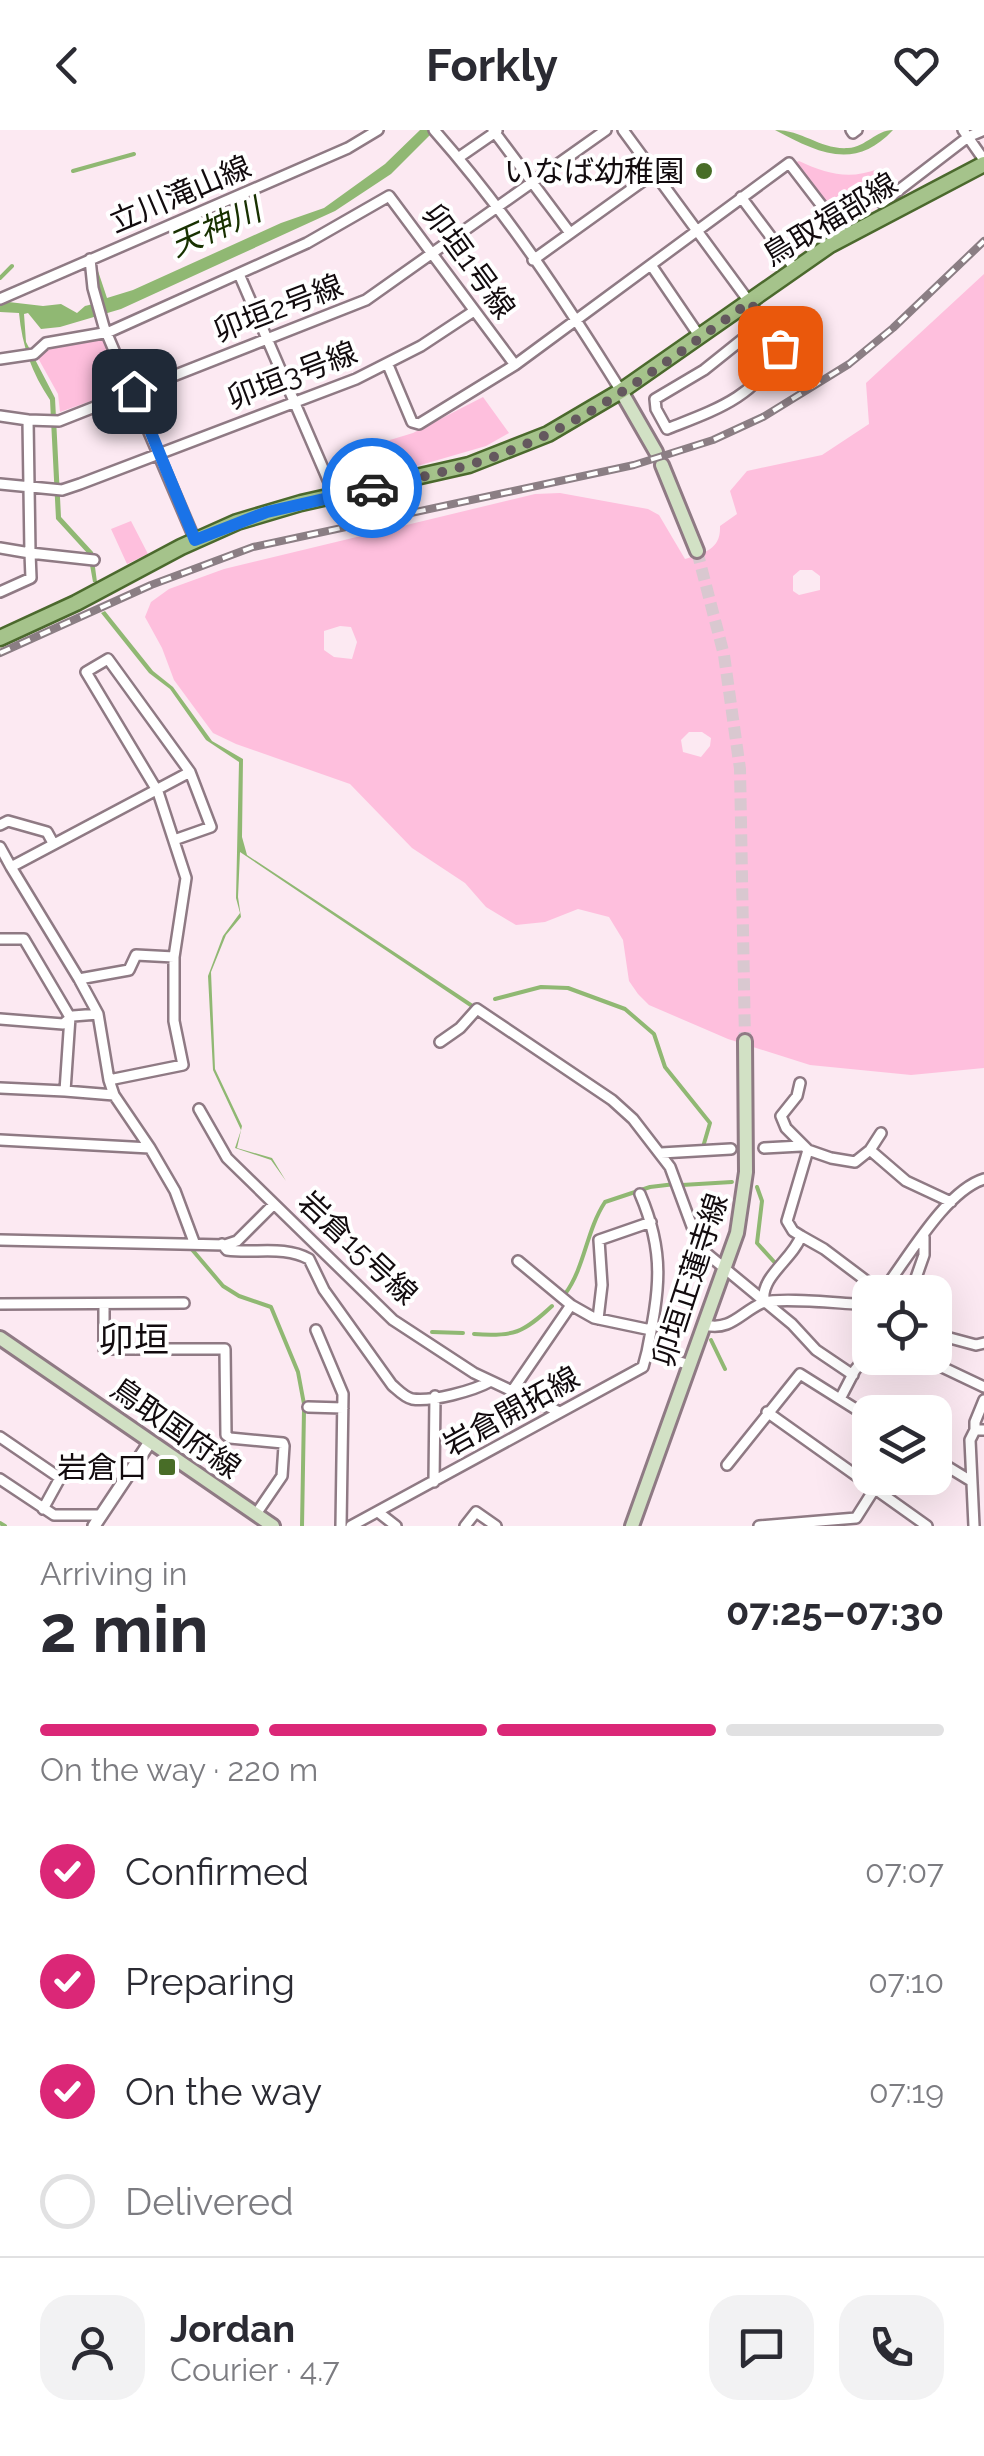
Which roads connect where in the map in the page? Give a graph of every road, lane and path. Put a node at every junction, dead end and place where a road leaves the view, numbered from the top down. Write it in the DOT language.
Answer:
graph roads {
  1 [pos="378,130"];
  2 [pos="496,130"];
  3 [pos="606,130"];
  4 [pos="624,130"];
  5 [pos="984,130"];
  6 [pos="435,132"];
  7 [pos="966,134"];
  8 [pos="458,158"];
  9 [pos="984,162"];
  10 [pos="654,173"];
  11 [pos="533,182"];
  12 [pos="740,197"];
  13 [pos="882,203"];
  14 [pos="496,208"];
  15 [pos="697,228"];
  16 [pos="570,233"];
  17 [pos="846,236"];
  18 [pos="433,254"];
  19 [pos="90,259"];
  20 [pos="533,260"];
  21 [pos="651,264"];
  22 [pos="796,268"];
  23 [pos="239,274"];
  24 [pos="2,297"];
  25 [pos="750,302"];
  26 [pos="474,311"];
  27 [pos="576,319"];
  28 [pos="764,322"];
  29 [pos="109,332"];
  30 [pos="700,337"];
  31 [pos="268,338"];
  32 [pos="0,359"];
  33 [pos="388,365"];
  34 [pos="515,365"];
  35 [pos="134,391"];
  36 [pos="622,391"];
  37 [pos="293,401"];
  38 [pos="0,416"];
  39 [pos="28,420"];
  40 [pos="667,429"];
  41 [pos="648,436"];
  42 [pos="159,452"];
  43 [pos="0,484"];
  44 [pos="28,487"];
  45 [pos="335,496"];
  46 [pos="195,540"];
  47 [pos="0,548"];
  48 [pos="697,551"];
  49 [pos="30,552"];
  50 [pos="91,560"];
  51 [pos="0,592"];
  52 [pos="0,638"];
  53 [pos="190,772"];
  54 [pos="158,792"];
  55 [pos="0,825"];
  56 [pos="174,840"];
  57 [pos="53,843"];
  58 [pos="0,847"];
  59 [pos="11,867"];
  60 [pos="0,939"];
  61 [pos="174,956"];
  62 [pos="79,980"];
  63 [pos="98,1014"];
  64 [pos="70,1017"];
  65 [pos="0,1019"];
  66 [pos="745,1041"];
  67 [pos="440,1042"];
  68 [pos="109,1080"];
  69 [pos="800,1083"];
  70 [pos="0,1088"];
  71 [pos="65,1092"];
  72 [pos="114,1095"];
  73 [pos="199,1109"];
  74 [pos="881,1133"];
  75 [pos="0,1140"];
  76 [pos="150,1148"];
  77 [pos="764,1148"];
  78 [pos="805,1148"];
  79 [pos="732,1149"];
  80 [pos="870,1150"];
  81 [pos="661,1153"];
  82 [pos="984,1178"];
  83 [pos="640,1194"];
  84 [pos="951,1202"];
  85 [pos="274,1204"];
  86 [pos="651,1222"];
  87 [pos="801,1236"];
  88 [pos="924,1236"];
  89 [pos="0,1240"];
  90 [pos="194,1242"];
  91 [pos="222,1244"];
  92 [pos="322,1247"];
  93 [pos="309,1258"];
  94 [pos="518,1262"];
  95 [pos="726,1268"];
  96 [pos="858,1275"];
  97 [pos="894,1275"];
  98 [pos="917,1275"];
  99 [pos="764,1302"];
  100 [pos="184,1303"];
  101 [pos="0,1304"];
  102 [pos="104,1304"];
  103 [pos="852,1304"];
  104 [pos="571,1305"];
  105 [pos="598,1319"];
  106 [pos="705,1325"];
  107 [pos="316,1330"];
  108 [pos="652,1330"];
  109 [pos="0,1338"];
  110 [pos="952,1339"];
  111 [pos="983,1348"];
  112 [pos="648,1352"];
  113 [pos="690,1365"];
  114 [pos="952,1372"];
  115 [pos="852,1375"];
  116 [pos="490,1381"];
  117 [pos="984,1387"];
  118 [pos="512,1392"];
  119 [pos="435,1396"];
  120 [pos="840,1399"];
  121 [pos="984,1400"];
  122 [pos="308,1407"];
  123 [pos="852,1407"];
  124 [pos="343,1408"];
  125 [pos="560,1412"];
  126 [pos="767,1412"];
  127 [pos="980,1430"];
  128 [pos="0,1438"];
  129 [pos="150,1442"];
  130 [pos="727,1465"];
  131 [pos="952,1469"];
  132 [pos="852,1472"];
  133 [pos="0,1479"];
  134 [pos="971,1481"];
  135 [pos="434,1482"];
  136 [pos="871,1495"];
  137 [pos="885,1495"];
  138 [pos="44,1509"];
  139 [pos="378,1512"];
  140 [pos="102,1514"];
  141 [pos="256,1514"];
  142 [pos="857,1522"];
  143 [pos="94,1526"];
  144 [pos="273,1526"];
  145 [pos="341,1526"];
  146 [pos="351,1526"];
  147 [pos="396,1526"];
  148 [pos="465,1526"];
  149 [pos="496,1526"];
  150 [pos="632,1526"];
  151 [pos="759,1526"];
  152 [pos="927,1526"];
  153 [pos="974,1526"];
  1 -- 19 [label="street, 立川滝山線"];
  2 -- 8 [label="street"];
  2 -- 11 [label="street"];
  3 -- 11 [label="street, 卯垣2号線"];
  4 -- 10 [label="street"];
  5 -- 7 [label="street"];
  6 -- 8 [label="street"];
  7 -- 9 [label="street"];
  7 -- 13 [label="street"];
  8 -- 14 [label="street"];
  9 -- 17 [label="main road, 鳥取福部線"];
  10 -- 15 [label="street"];
  10 -- 16 [label="street"];
  11 -- 14 [label="street, 卯垣2号線"];
  11 -- 16 [label="street"];
  12 -- 15 [label="street"];
  12 -- 17 [label="street"];
  12 -- 22 [label="street"];
  14 -- 18 [label="street, 卯垣2号線"];
  14 -- 20 [label="street"];
  15 -- 21 [label="street"];
  15 -- 25 [label="street"];
  16 -- 20 [label="street"];
  17 -- 22 [label="main road, 鳥取福部線"];
  18 -- 23 [label="street, 卯垣1号線"];
  18 -- 26 [label="street, 卯垣1号線"];
  18 -- 31 [label="street, 卯垣2号線"];
  19 -- 24 [label="street, 立川滝山線"];
  19 -- 29 [label="street"];
  20 -- 27 [label="street"];
  21 -- 27 [label="street"];
  21 -- 30 [label="street"];
  22 -- 25 [label="main road, 鳥取福部線"];
  23 -- 29 [label="street, 卯垣1号線"];
  23 -- 31 [label="street"];
  25 -- 28 [label="street"];
  25 -- 30 [label="main road, 鳥取福部線"];
  26 -- 33 [label="street, 卯垣3号線"];
  26 -- 34 [label="street, 卯垣1号線"];
  27 -- 34 [label="street"];
  27 -- 36 [label="street"];
  28 -- 40 [label="street"];
  28 -- 40 [label="street"];
  29 -- 32 [label="street, 卯垣1号線"];
  29 -- 35 [label="street"];
  30 -- 36 [label="main road, 鳥取福部線"];
  31 -- 35 [label="street, 卯垣2号線"];
  31 -- 37 [label="street"];
  33 -- 34 [label="street"];
  33 -- 37 [label="street, 卯垣3号線"];
  35 -- 39 [label="street, 卯垣2号線"];
  35 -- 42 [label="street"];
  36 -- 41 [label="main road"];
  36 -- 45 [label="main road, 鳥取福部線"];
  37 -- 42 [label="street, 卯垣3号線"];
  37 -- 45 [label="street"];
  38 -- 39 [label="street"];
  39 -- 44 [label="street"];
  40 -- 41 [label="street"];
  41 -- 48 [label="main road"];
  42 -- 44 [label="street, 卯垣3号線"];
  42 -- 46 [label="street"];
  43 -- 44 [label="street"];
  44 -- 49 [label="street"];
  45 -- 46 [label="main road, 鳥取福部線"];
  46 -- 52 [label="main road, 鳥取福部線"];
  47 -- 49 [label="street"];
  49 -- 50 [label="street"];
  49 -- 51 [label="street"];
  53 -- 54 [label="street"];
  53 -- 54 [label="street"];
  53 -- 56 [label="street"];
  54 -- 56 [label="street"];
  54 -- 57 [label="street"];
  55 -- 57 [label="street"];
  56 -- 61 [label="street"];
  57 -- 59 [label="street"];
  58 -- 59 [label="street"];
  59 -- 62 [label="street"];
  60 -- 64 [label="street"];
  61 -- 62 [label="street"];
  61 -- 68 [label="street"];
  62 -- 63 [label="street"];
  63 -- 64 [label="street"];
  63 -- 68 [label="street"];
  64 -- 65 [label="street"];
  64 -- 71 [label="street"];
  66 -- 95 [label="main road, 卯垣正蓮寺線"];
  67 -- 81 [label="street"];
  68 -- 72 [label="street"];
  69 -- 78 [label="street"];
  70 -- 71 [label="street"];
  71 -- 72 [label="street"];
  72 -- 76 [label="street"];
  73 -- 85 [label="street, 岩倉15号線"];
  74 -- 80 [label="street"];
  75 -- 76 [label="street"];
  76 -- 90 [label="street"];
  77 -- 78 [label="street"];
  78 -- 80 [label="street"];
  78 -- 87 [label="street"];
  79 -- 81 [label="street"];
  80 -- 84 [label="street"];
  81 -- 95 [label="street"];
  82 -- 84 [label="street"];
  83 -- 86 [label="street"];
  84 -- 88 [label="street"];
  85 -- 91 [label="street"];
  85 -- 92 [label="street, 岩倉15号線"];
  86 -- 105 [label="street"];
  86 -- 108 [label="street"];
  87 -- 96 [label="street"];
  87 -- 99 [label="street"];
  88 -- 97 [label="street"];
  88 -- 98 [label="street"];
  89 -- 90 [label="street"];
  90 -- 91 [label="street"];
  91 -- 93 [label="street"];
  92 -- 93 [label="street"];
  92 -- 116 [label="street, 岩倉15号線"];
  93 -- 119 [label="street"];
  94 -- 104 [label="street"];
  95 -- 99 [label="street"];
  95 -- 106 [label="main road, 卯垣正蓮寺線"];
  99 -- 103 [label="street"];
  99 -- 106 [label="street"];
  99 -- 115 [label="street"];
  100 -- 102 [label="street"];
  101 -- 102 [label="street"];
  102 -- 141 [label="street"];
  104 -- 105 [label="street"];
  104 -- 118 [label="street"];
  105 -- 108 [label="street"];
  106 -- 113 [label="main road, 卯垣正蓮寺線"];
  107 -- 124 [label="street"];
  108 -- 112 [label="street"];
  109 -- 129 [label="main road, 鳥取国府線"];
  110 -- 111 [label="street"];
  112 -- 113 [label="street"];
  112 -- 125 [label="street, 岩倉開拓線"];
  113 -- 150 [label="main road, 卯垣正蓮寺線"];
  114 -- 117 [label="street"];
  115 -- 120 [label="street"];
  116 -- 118 [label="street, 岩倉15号線"];
  116 -- 119 [label="street"];
  118 -- 125 [label="street, 岩倉15号線"];
  119 -- 135 [label="street"];
  120 -- 123 [label="street"];
  120 -- 126 [label="street"];
  121 -- 127 [label="street"];
  122 -- 124 [label="street"];
  124 -- 145 [label="street"];
  125 -- 135 [label="street, 岩倉開拓線"];
  126 -- 130 [label="street"];
  126 -- 132 [label="street"];
  127 -- 134 [label="street"];
  128 -- 138 [label="street"];
  129 -- 140 [label="street"];
  129 -- 141 [label="main road, 鳥取国府線"];
  131 -- 134 [label="street"];
  133 -- 138 [label="street"];
  134 -- 153 [label="street"];
  135 -- 139 [label="street, 岩倉開拓線"];
  136 -- 142 [label="street"];
  137 -- 152 [label="street"];
  138 -- 140 [label="street"];
  139 -- 146 [label="street, 岩倉開拓線"];
  139 -- 147 [label="street"];
  140 -- 143 [label="street"];
  141 -- 144 [label="main road, 鳥取国府線"];
  142 -- 151 [label="street"];
  148 -- 149 [label="street"];
}
